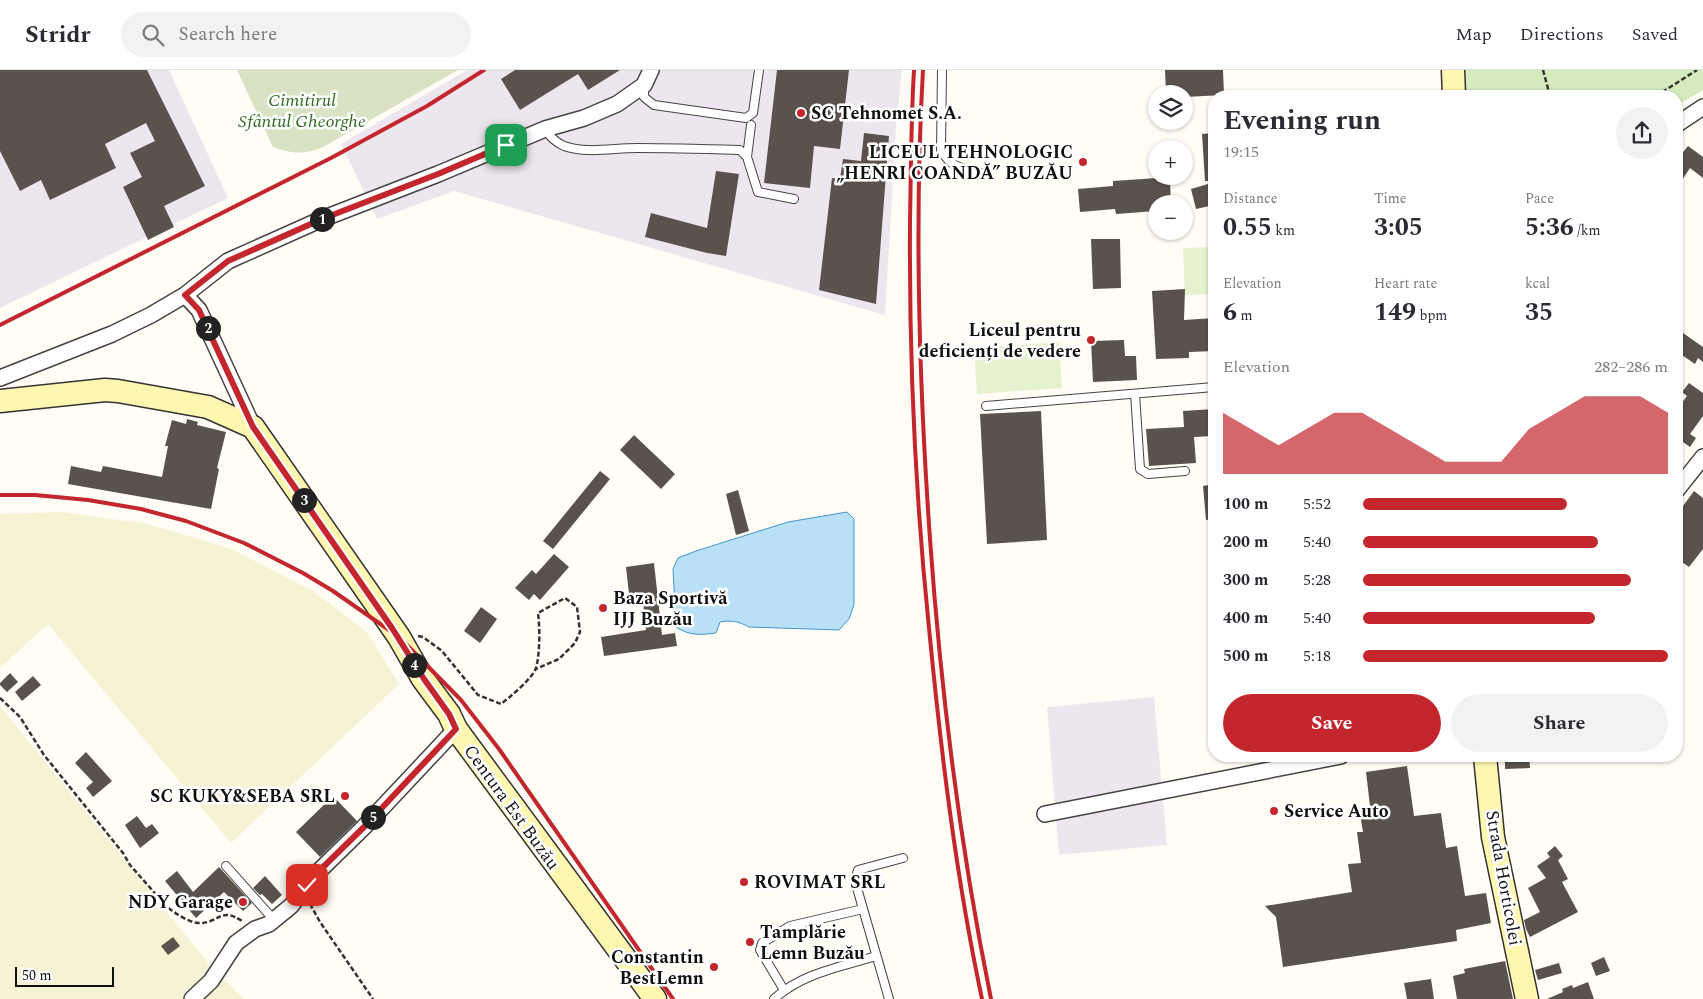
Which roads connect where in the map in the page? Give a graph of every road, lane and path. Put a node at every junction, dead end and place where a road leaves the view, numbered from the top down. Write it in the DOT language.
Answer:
graph roads {
  1 [pos="651,70"];
  2 [pos="759,70"];
  3 [pos="942,70"];
  4 [pos="1453,70"];
  5 [pos="1543,70"];
  6 [pos="1697,70"];
  7 [pos="644,85"];
  8 [pos="1454,90"];
  9 [pos="1548,90"];
  10 [pos="1665,90"];
  11 [pos="1703,107"];
  12 [pos="752,113"];
  13 [pos="746,118"];
  14 [pos="1683,120"];
  15 [pos="751,125"];
  16 [pos="545,129"];
  17 [pos="749,141"];
  18 [pos="740,150"];
  19 [pos="747,157"];
  20 [pos="980,174"];
  21 [pos="794,199"];
  22 [pos="185,295"];
  23 [pos="0,378"];
  24 [pos="1208,388"];
  25 [pos="1135,394"];
  26 [pos="0,401"];
  27 [pos="986,406"];
  28 [pos="253,427"];
  29 [pos="1703,457"];
  30 [pos="1185,471"];
  31 [pos="1683,477"];
  32 [pos="392,628"];
  33 [pos="536,669"];
  34 [pos="0,698"];
  35 [pos="456,729"];
  36 [pos="1299,762"];
  37 [pos="1486,762"];
  38 [pos="1045,814"];
  39 [pos="903,858"];
  40 [pos="226,866"];
  41 [pos="307,885"];
  42 [pos="863,909"];
  43 [pos="274,920"];
  44 [pos="255,929"];
  45 [pos="876,956"];
  46 [pos="784,990"];
  47 [pos="192,999"];
  48 [pos="373,999"];
  49 [pos="655,999"];
  50 [pos="774,999"];
  51 [pos="889,999"];
  52 [pos="1527,999"];
  1 -- 7 [label="street"];
  2 -- 12 [label="lane"];
  3 -- 20 [label="lane"];
  4 -- 8 [label="main road"];
  5 -- 9 [label="path"];
  6 -- 10 [label="path"];
  7 -- 13 [label="lane"];
  7 -- 16 [label="street"];
  11 -- 14 [label="street"];
  12 -- 13 [label="lane"];
  12 -- 15 [label="lane"];
  13 -- 15 [label="lane"];
  15 -- 17 [label="lane"];
  16 -- 18 [label="lane"];
  16 -- 22 [label="street"];
  17 -- 18 [label="lane"];
  17 -- 19 [label="lane"];
  18 -- 19 [label="lane"];
  19 -- 21 [label="lane"];
  22 -- 23 [label="street"];
  22 -- 28 [label="street"];
  24 -- 25 [label="lane"];
  25 -- 27 [label="lane"];
  25 -- 30 [label="lane"];
  26 -- 28 [label="main road"];
  28 -- 32 [label="main road, Centura Est Buzău"];
  29 -- 31 [label="street"];
  32 -- 33 [label="path"];
  32 -- 35 [label="main road, Centura Est Buzău"];
  33 -- 33 [label="path"];
  34 -- 44 [label="path"];
  35 -- 41 [label="street"];
  35 -- 49 [label="main road, Centura Est Buzău"];
  36 -- 38 [label="street"];
  37 -- 52 [label="main road, Strada Horticolei"];
  39 -- 42 [label="lane"];
  40 -- 43 [label="lane"];
  41 -- 43 [label="street"];
  41 -- 48 [label="path"];
  42 -- 45 [label="lane"];
  42 -- 46 [label="lane"];
  43 -- 44 [label="street"];
  44 -- 47 [label="street"];
  45 -- 46 [label="lane"];
  45 -- 51 [label="lane"];
  46 -- 50 [label="lane"];
}
